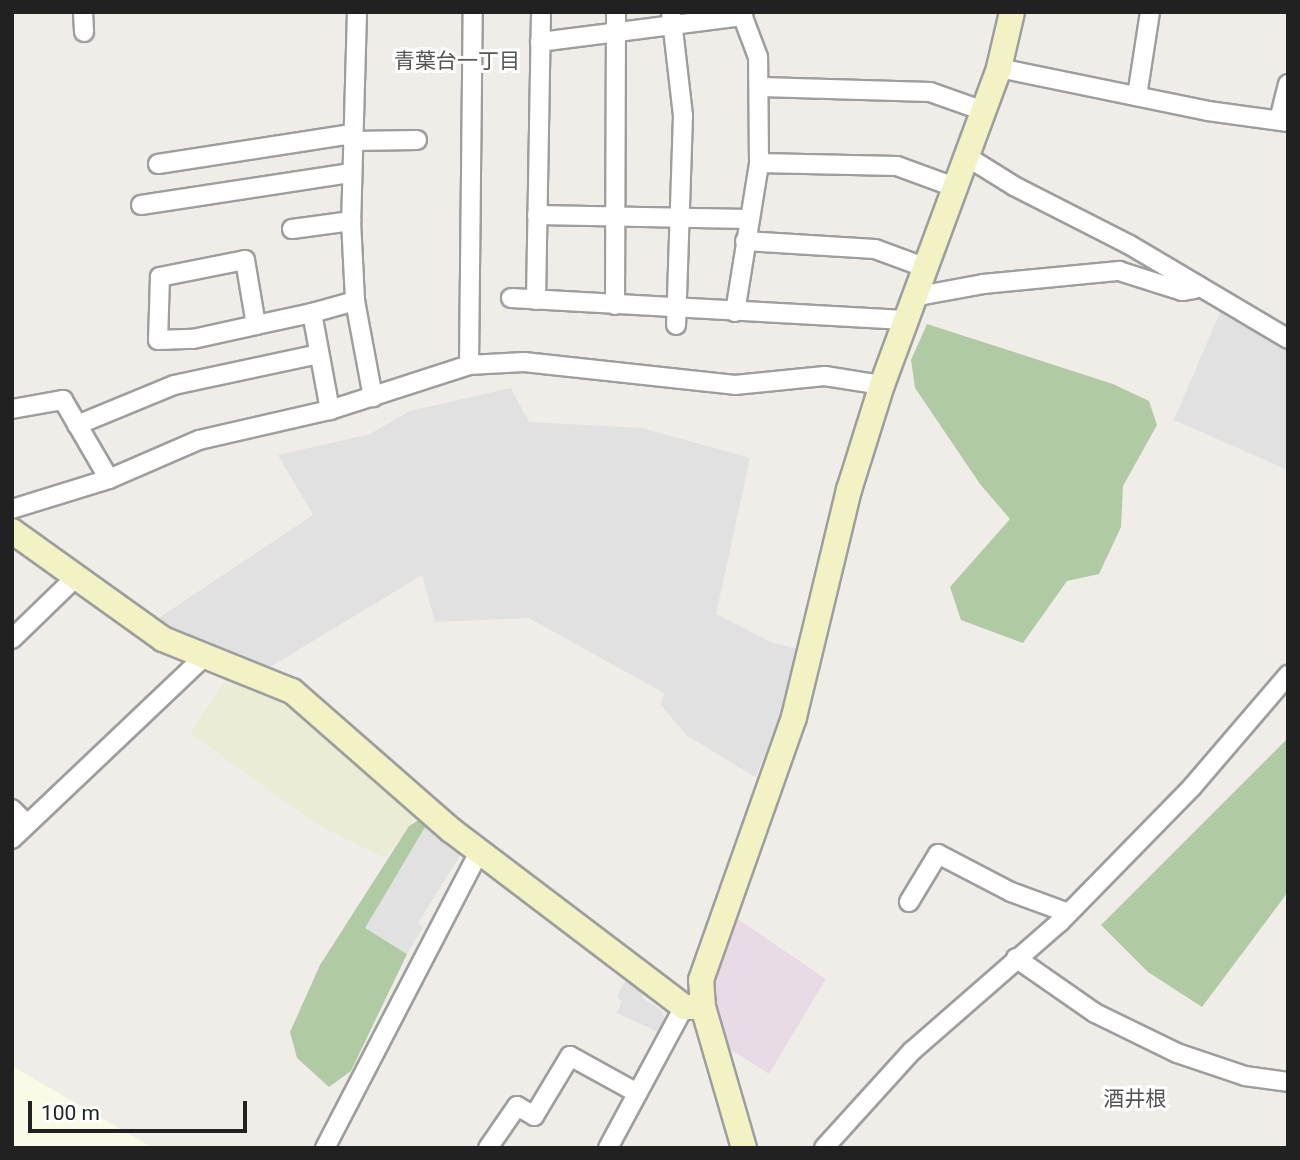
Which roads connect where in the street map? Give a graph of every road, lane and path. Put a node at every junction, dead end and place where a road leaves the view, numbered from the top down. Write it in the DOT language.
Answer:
graph roads {
  1 [pos="83,12"];
  2 [pos="357,12"];
  3 [pos="473,12"];
  4 [pos="541,12"];
  5 [pos="616,12"];
  6 [pos="1012,12"];
  7 [pos="1150,12"];
  8 [pos="742,14"];
  9 [pos="672,19"];
  10 [pos="83,32"];
  11 [pos="616,32"];
  12 [pos="540,42"];
  13 [pos="999,68"];
  14 [pos="1288,84"];
  15 [pos="761,87"];
  16 [pos="1137,96"];
  17 [pos="984,111"];
  18 [pos="1283,121"];
  19 [pos="352,137"];
  20 [pos="417,140"];
  21 [pos="966,156"];
  22 [pos="759,163"];
  23 [pos="158,164"];
  24 [pos="351,173"];
  25 [pos="954,187"];
  26 [pos="141,205"];
  27 [pos="537,215"];
  28 [pos="615,217"];
  29 [pos="682,218"];
  30 [pos="748,219"];
  31 [pos="351,221"];
  32 [pos="292,229"];
  33 [pos="745,241"];
  34 [pos="924,267"];
  35 [pos="1198,289"];
  36 [pos="913,297"];
  37 [pos="511,298"];
  38 [pos="536,300"];
  39 [pos="355,301"];
  40 [pos="615,305"];
  41 [pos="735,312"];
  42 [pos="312,313"];
  43 [pos="677,317"];
  44 [pos="904,320"];
  45 [pos="256,325"];
  46 [pos="1288,340"];
  47 [pos="318,354"];
  48 [pos="469,365"];
  49 [pos="881,385"];
  50 [pos="373,397"];
  51 [pos="12,409"];
  52 [pos="330,410"];
  53 [pos="77,425"];
  54 [pos="109,479"];
  55 [pos="12,509"];
  56 [pos="14,536"];
  57 [pos="75,578"];
  58 [pos="12,639"];
  59 [pos="203,658"];
  60 [pos="1288,675"];
  61 [pos="12,809"];
  62 [pos="26,823"];
  63 [pos="12,839"];
  64 [pos="480,850"];
  65 [pos="909,902"];
  66 [pos="1068,913"];
  67 [pos="1016,958"];
  68 [pos="693,1007"];
  69 [pos="1288,1082"];
  70 [pos="637,1093"];
  71 [pos="325,1148"];
  72 [pos="488,1148"];
  73 [pos="608,1148"];
  74 [pos="744,1148"];
  75 [pos="824,1148"];
  1 -- 10 [label="street"];
  2 -- 19 [label="street"];
  3 -- 48 [label="street"];
  4 -- 12 [label="street"];
  5 -- 11 [label="street"];
  6 -- 13 [label="street"];
  7 -- 16 [label="street"];
  8 -- 9 [label="street"];
  8 -- 15 [label="street"];
  9 -- 11 [label="street"];
  9 -- 29 [label="street"];
  11 -- 12 [label="street"];
  11 -- 28 [label="street"];
  12 -- 27 [label="street"];
  13 -- 16 [label="street"];
  13 -- 17 [label="street"];
  14 -- 18 [label="street"];
  15 -- 17 [label="street"];
  15 -- 22 [label="street"];
  16 -- 18 [label="street"];
  17 -- 21 [label="street"];
  19 -- 20 [label="street"];
  19 -- 23 [label="street"];
  19 -- 24 [label="street"];
  21 -- 25 [label="street"];
  21 -- 35 [label="street"];
  22 -- 25 [label="street"];
  22 -- 30 [label="street"];
  24 -- 26 [label="street"];
  24 -- 31 [label="street"];
  25 -- 34 [label="street"];
  27 -- 28 [label="street"];
  27 -- 38 [label="street"];
  28 -- 29 [label="street"];
  28 -- 40 [label="street"];
  29 -- 30 [label="street"];
  29 -- 43 [label="street"];
  30 -- 33 [label="street"];
  31 -- 32 [label="street"];
  31 -- 39 [label="street"];
  33 -- 34 [label="street"];
  33 -- 41 [label="street"];
  34 -- 36 [label="street"];
  35 -- 36 [label="street"];
  35 -- 46 [label="street"];
  36 -- 44 [label="street"];
  37 -- 38 [label="street"];
  38 -- 40 [label="street"];
  39 -- 42 [label="street"];
  39 -- 50 [label="street"];
  40 -- 43 [label="street"];
  41 -- 43 [label="street"];
  41 -- 44 [label="street"];
  42 -- 45 [label="street"];
  42 -- 47 [label="street"];
  44 -- 49 [label="street"];
  45 -- 45 [label="street"];
  47 -- 52 [label="street"];
  47 -- 53 [label="street"];
  48 -- 49 [label="street"];
  48 -- 50 [label="street"];
  49 -- 68 [label="street"];
  50 -- 52 [label="street"];
  51 -- 53 [label="street"];
  52 -- 54 [label="street"];
  53 -- 54 [label="street"];
  54 -- 55 [label="street"];
  56 -- 57 [label="street"];
  57 -- 58 [label="street"];
  57 -- 59 [label="street"];
  59 -- 62 [label="street"];
  59 -- 64 [label="street"];
  60 -- 66 [label="street"];
  61 -- 62 [label="street"];
  62 -- 63 [label="street"];
  64 -- 68 [label="street"];
  64 -- 71 [label="street"];
  65 -- 66 [label="street"];
  66 -- 67 [label="street"];
  67 -- 69 [label="street"];
  67 -- 75 [label="street"];
  68 -- 70 [label="street"];
  68 -- 74 [label="street"];
  70 -- 72 [label="street"];
  70 -- 73 [label="street"];
}
